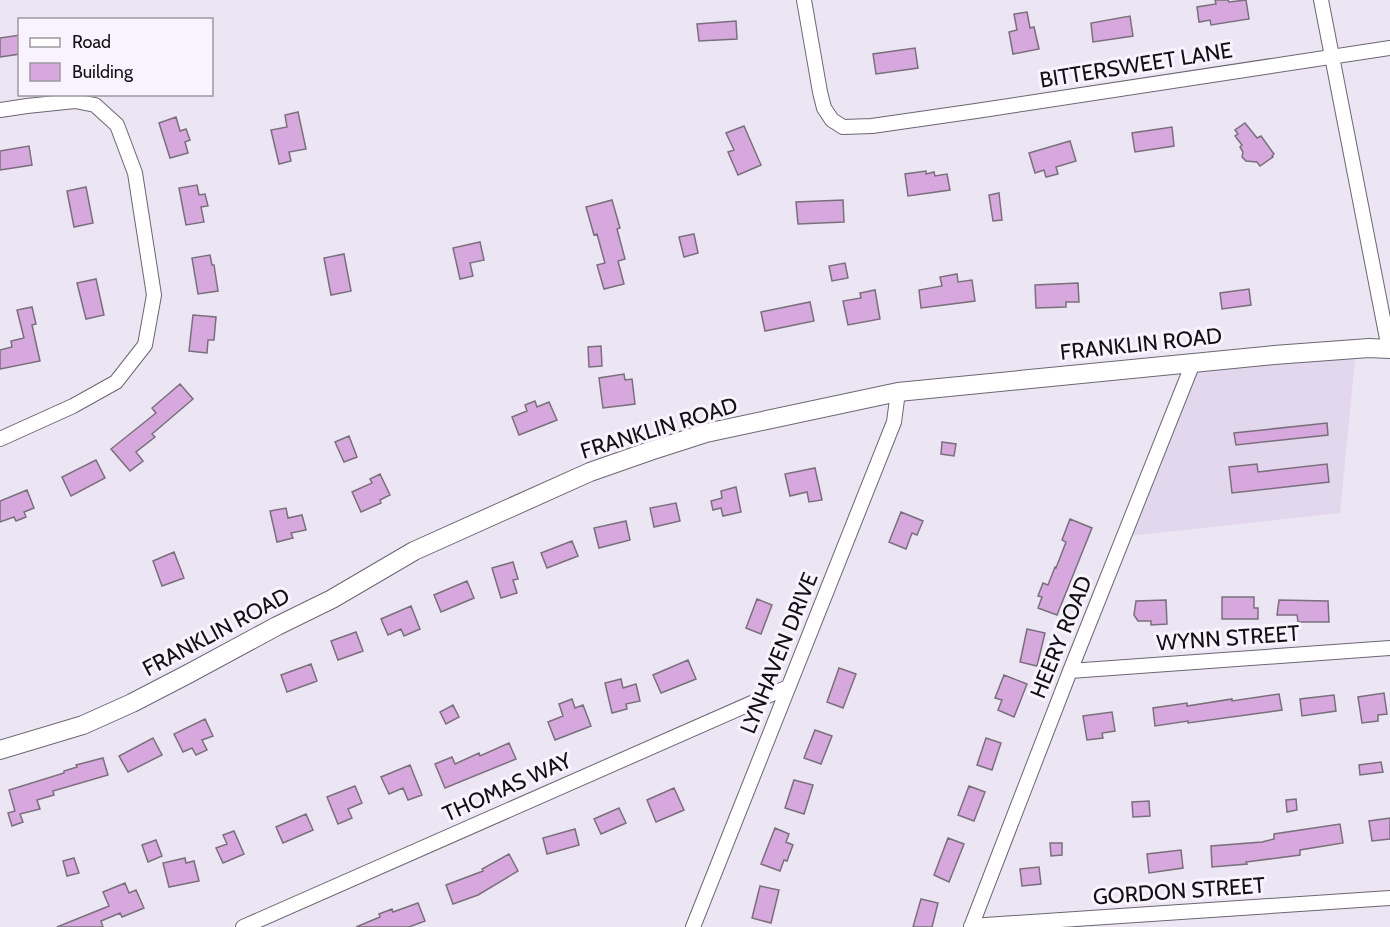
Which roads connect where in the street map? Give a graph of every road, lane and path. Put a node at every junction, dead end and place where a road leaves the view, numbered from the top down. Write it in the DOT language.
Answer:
graph roads {
  1 [pos="804,0"];
  2 [pos="1321,0"];
  3 [pos="1390,48"];
  4 [pos="1332,56"];
  5 [pos="0,110"];
  6 [pos="1390,349"];
  7 [pos="1193,363"];
  8 [pos="898,392"];
  9 [pos="0,439"];
  10 [pos="1390,648"];
  11 [pos="1070,671"];
  12 [pos="788,687"];
  13 [pos="0,750"];
  14 [pos="1390,898"];
  15 [pos="243,927"];
  16 [pos="693,927"];
  17 [pos="971,927"];
  1 -- 4 [label="street, BITTERSWEET LANE"];
  2 -- 4 [label="street"];
  3 -- 4 [label="street, BITTERSWEET LANE"];
  4 -- 6 [label="street"];
  5 -- 9 [label="street"];
  6 -- 7 [label="main road, FRANKLIN ROAD"];
  7 -- 8 [label="main road, FRANKLIN ROAD"];
  7 -- 11 [label="street, HEERY ROAD"];
  8 -- 12 [label="street, LYNHAVEN DRIVE"];
  8 -- 13 [label="main road, FRANKLIN ROAD"];
  10 -- 11 [label="street, WYNN STREET"];
  11 -- 17 [label="street, HEERY ROAD"];
  12 -- 15 [label="street, THOMAS WAY"];
  12 -- 16 [label="street, LYNHAVEN DRIVE"];
  14 -- 17 [label="street, GORDON STREET"];
}
